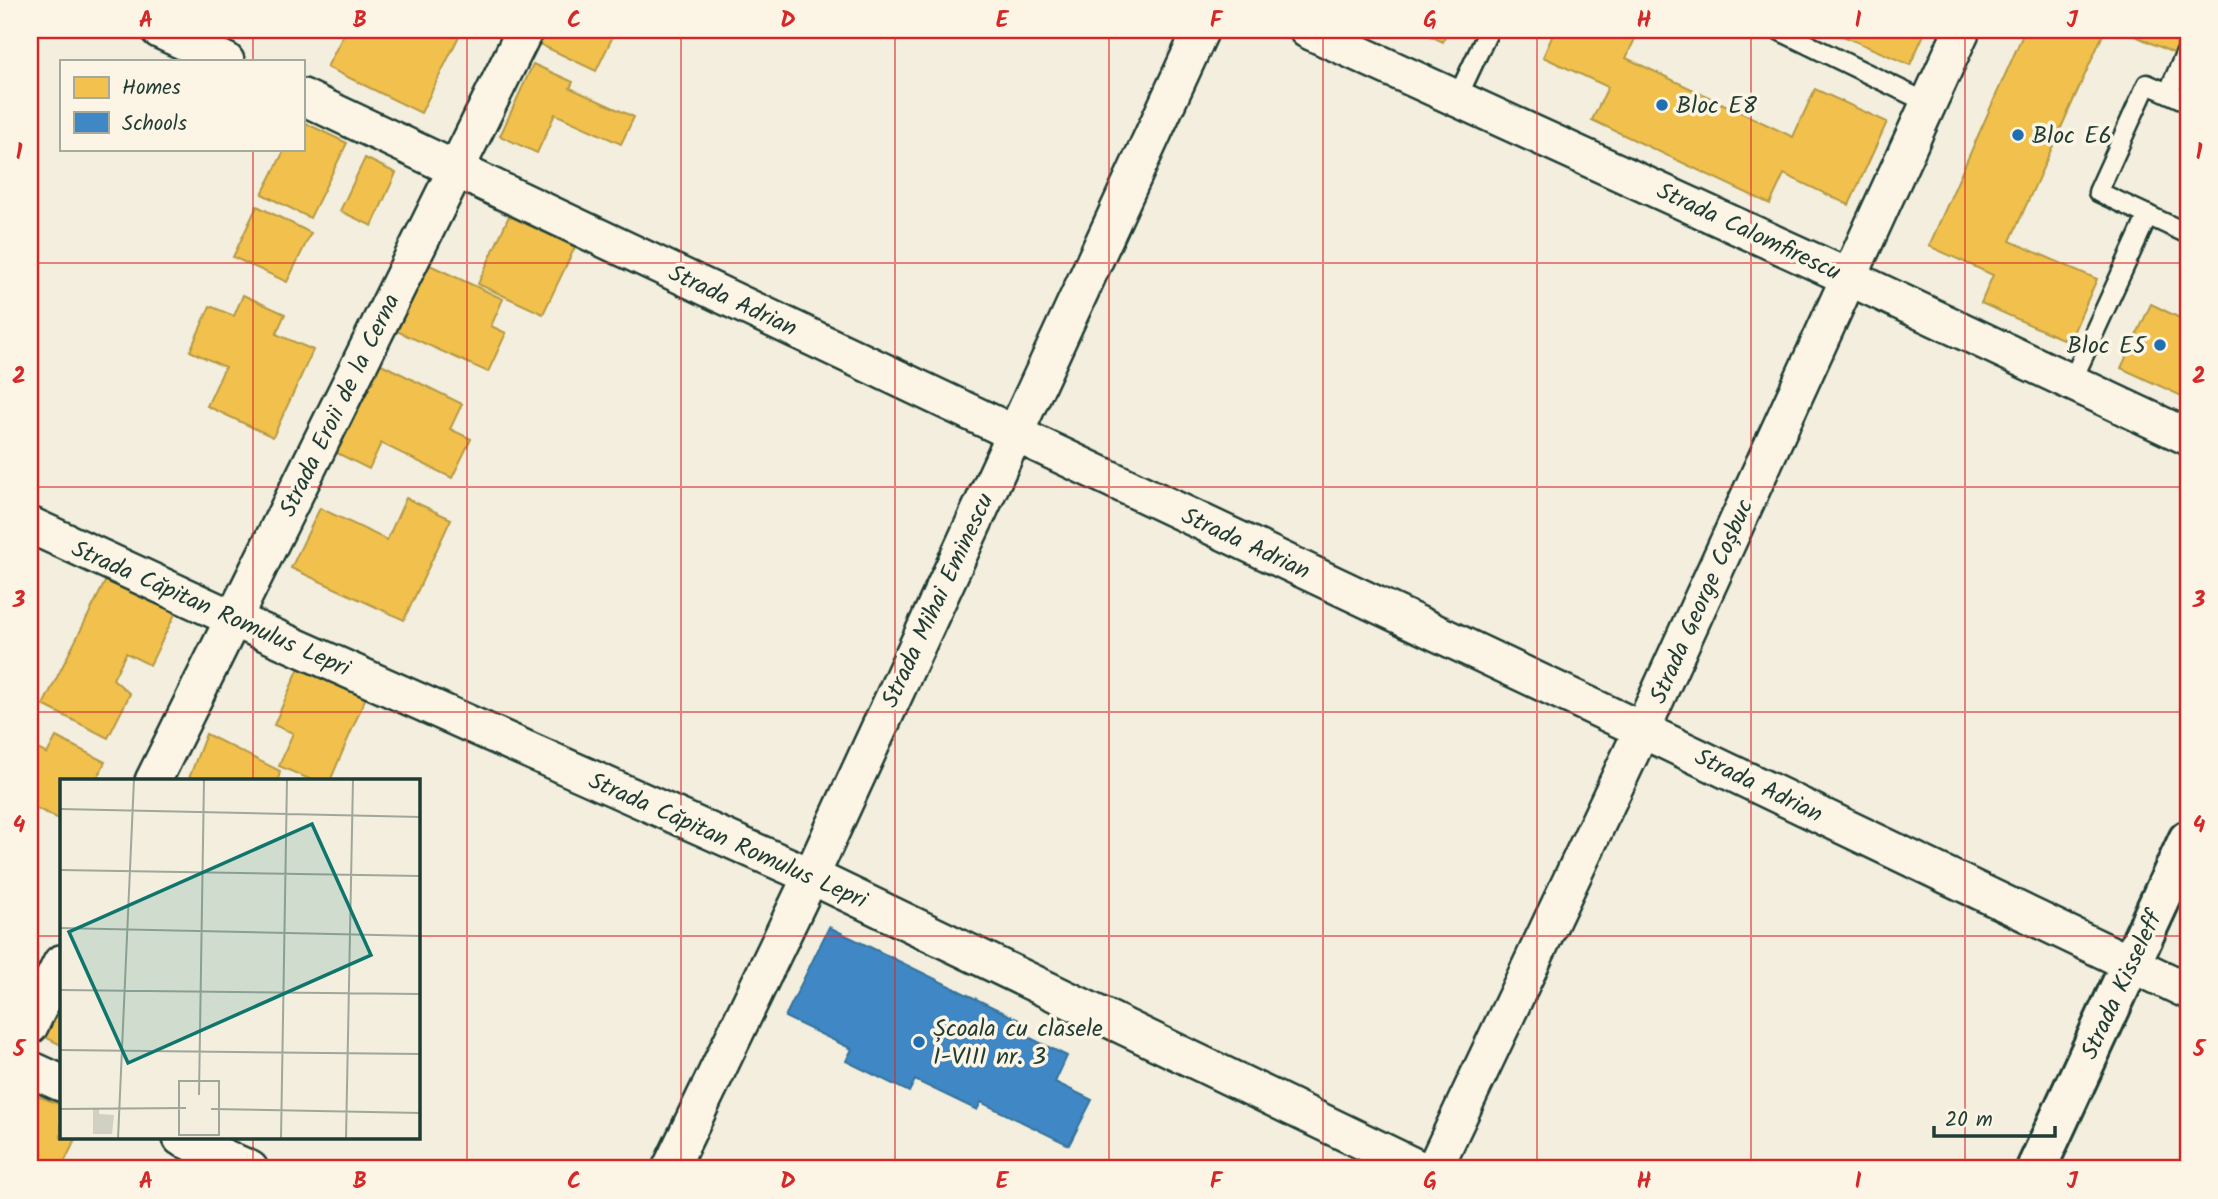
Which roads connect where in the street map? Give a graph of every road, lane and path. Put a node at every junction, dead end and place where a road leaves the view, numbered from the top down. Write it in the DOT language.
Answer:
graph roads {
  1 [pos="159,30"];
  2 [pos="525,30"];
  3 [pos="1201,30"];
  4 [pos="1307,30"];
  5 [pos="1489,30"];
  6 [pos="1778,30"];
  7 [pos="1962,30"];
  8 [pos="2188,48"];
  9 [pos="224,60"];
  10 [pos="2168,93"];
  11 [pos="304,97"];
  12 [pos="1457,98"];
  13 [pos="1928,103"];
  14 [pos="2188,103"];
  15 [pos="455,169"];
  16 [pos="2148,215"];
  17 [pos="2188,234"];
  18 [pos="1848,277"];
  19 [pos="2072,381"];
  20 [pos="1014,433"];
  21 [pos="2188,438"];
  22 [pos="30,525"];
  23 [pos="234,619"];
  24 [pos="1642,730"];
  25 [pos="154,779"];
  26 [pos="2188,840"];
  27 [pos="811,876"];
  28 [pos="2131,963"];
  29 [pos="60,965"];
  30 [pos="2188,991"];
  31 [pos="30,1026"];
  32 [pos="30,1069"];
  33 [pos="60,1083"];
  34 [pos="185,1140"];
  35 [pos="250,1169"];
  36 [pos="670,1169"];
  37 [pos="1420,1169"];
  38 [pos="1434,1169"];
  39 [pos="2036,1169"];
  1 -- 9 [label="street"];
  2 -- 15 [label="street, Strada Eroii de la Cerna"];
  3 -- 20 [label="street, Strada Mihai Eminescu"];
  4 -- 12 [label="street, Strada Calomfirescu"];
  5 -- 12 [label="lane"];
  6 -- 13 [label="lane"];
  7 -- 13 [label="street, Strada George Coșbuc"];
  8 -- 10 [label="lane"];
  10 -- 14 [label="lane"];
  10 -- 16 [label="lane"];
  11 -- 15 [label="street, Strada Adrian"];
  12 -- 18 [label="street, Strada Calomfirescu"];
  13 -- 18 [label="street, Strada George Coșbuc"];
  15 -- 20 [label="street, Strada Adrian"];
  15 -- 23 [label="street, Strada Eroii de la Cerna"];
  16 -- 17 [label="lane"];
  16 -- 19 [label="lane"];
  18 -- 19 [label="street, Strada Calomfirescu"];
  18 -- 24 [label="street, Strada George Coșbuc"];
  19 -- 21 [label="street, Strada Calomfirescu"];
  20 -- 24 [label="street, Strada Adrian"];
  20 -- 27 [label="street, Strada Mihai Eminescu"];
  22 -- 23 [label="street, Strada Căpitan Romulus Lepri"];
  23 -- 25 [label="street, Strada Eroii de la Cerna"];
  23 -- 27 [label="street, Strada Căpitan Romulus Lepri"];
  24 -- 28 [label="street, Strada Adrian"];
  24 -- 38 [label="street, Strada George Coșbuc"];
  26 -- 28 [label="street, Strada Kisseleff"];
  27 -- 36 [label="street, Strada Mihai Eminescu"];
  27 -- 37 [label="street, Strada Căpitan Romulus Lepri"];
  28 -- 30 [label="street, Strada Adrian"];
  28 -- 39 [label="street, Strada Kisseleff"];
  29 -- 31 [label="street"];
  32 -- 33 [label="street"];
  34 -- 35 [label="street"];
}
